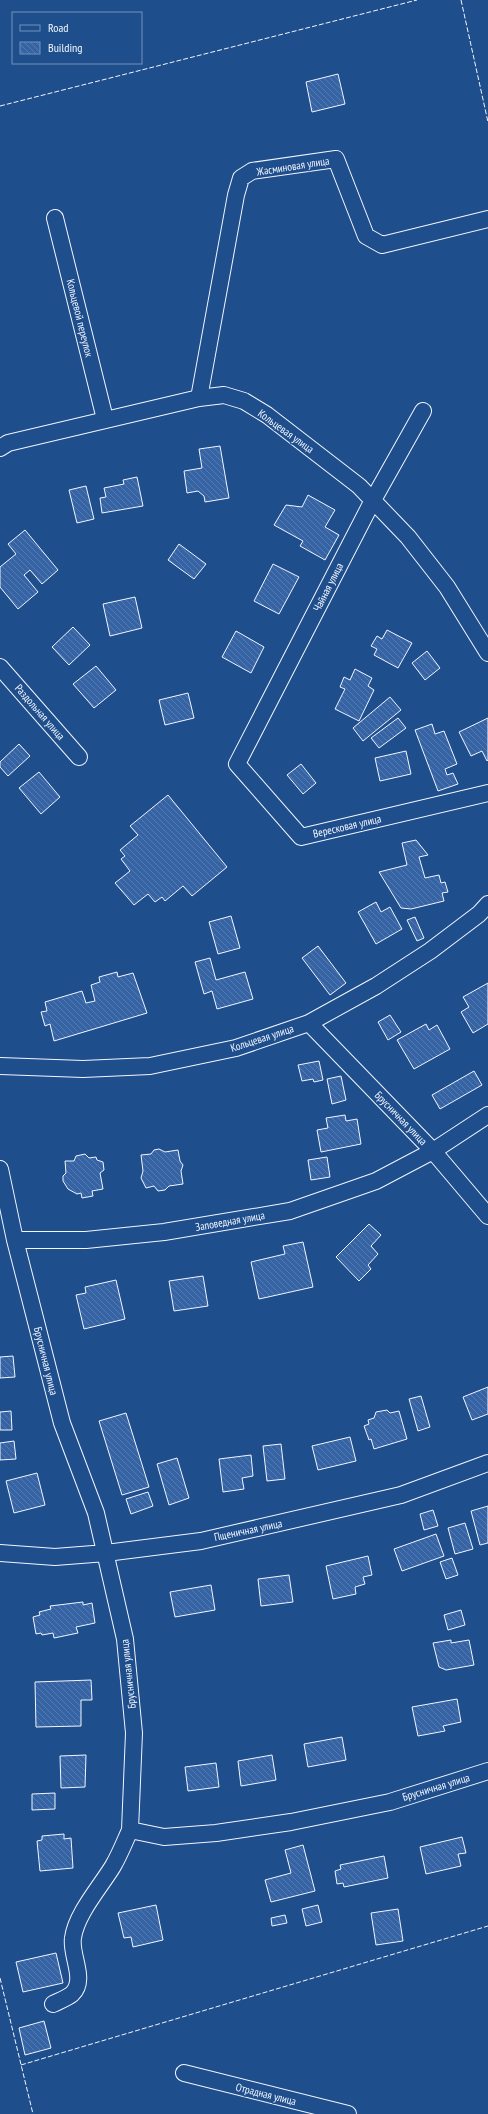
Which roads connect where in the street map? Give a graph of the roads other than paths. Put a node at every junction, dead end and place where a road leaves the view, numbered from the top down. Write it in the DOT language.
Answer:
graph roads {
  1 [pos="55,218"];
  2 [pos="488,219"];
  3 [pos="199,398"];
  4 [pos="423,412"];
  5 [pos="105,419"];
  6 [pos="0,448"];
  7 [pos="373,500"];
  8 [pos="488,653"];
  9 [pos="0,667"];
  10 [pos="79,757"];
  11 [pos="237,764"];
  12 [pos="488,793"];
  13 [pos="488,904"];
  14 [pos="309,1023"];
  15 [pos="0,1066"];
  16 [pos="488,1115"];
  17 [pos="433,1151"];
  18 [pos="0,1169"];
  19 [pos="488,1216"];
  20 [pos="15,1240"];
  21 [pos="488,1463"];
  22 [pos="0,1553"];
  23 [pos="106,1553"];
  24 [pos="488,1771"];
  25 [pos="130,1830"];
  26 [pos="53,2004"];
  27 [pos="184,2073"];
  28 [pos="348,2114"];
  1 -- 5 [label="street, Кольцевой переулок"];
  2 -- 3 [label="street, Жасминовая улица"];
  3 -- 5 [label="street, Кольцевая улица"];
  3 -- 7 [label="street, Кольцевая улица"];
  4 -- 7 [label="street, Чайная улица"];
  5 -- 6 [label="street, Кольцевая улица"];
  7 -- 8 [label="street, Кольцевая улица"];
  7 -- 11 [label="street, Чайная улица"];
  9 -- 10 [label="street, Раздольная улица"];
  11 -- 12 [label="street, Вересковая улица"];
  13 -- 14 [label="street, Кольцевая улица"];
  14 -- 15 [label="street, Кольцевая улица"];
  14 -- 17 [label="street, Брусничная улица"];
  16 -- 17 [label="street, Заповедная улица"];
  17 -- 19 [label="street, Брусничная улица"];
  17 -- 20 [label="street, Заповедная улица"];
  18 -- 20 [label="street, Брусничная улица"];
  20 -- 23 [label="street, Брусничная улица"];
  21 -- 23 [label="street, Пщеничная улица"];
  22 -- 23 [label="street, Пщеничная улица"];
  23 -- 25 [label="street, Брусничная улица"];
  24 -- 25 [label="street, Брусничная улица"];
  25 -- 26 [label="street"];
  27 -- 28 [label="street, Отрадная улица"];
}
